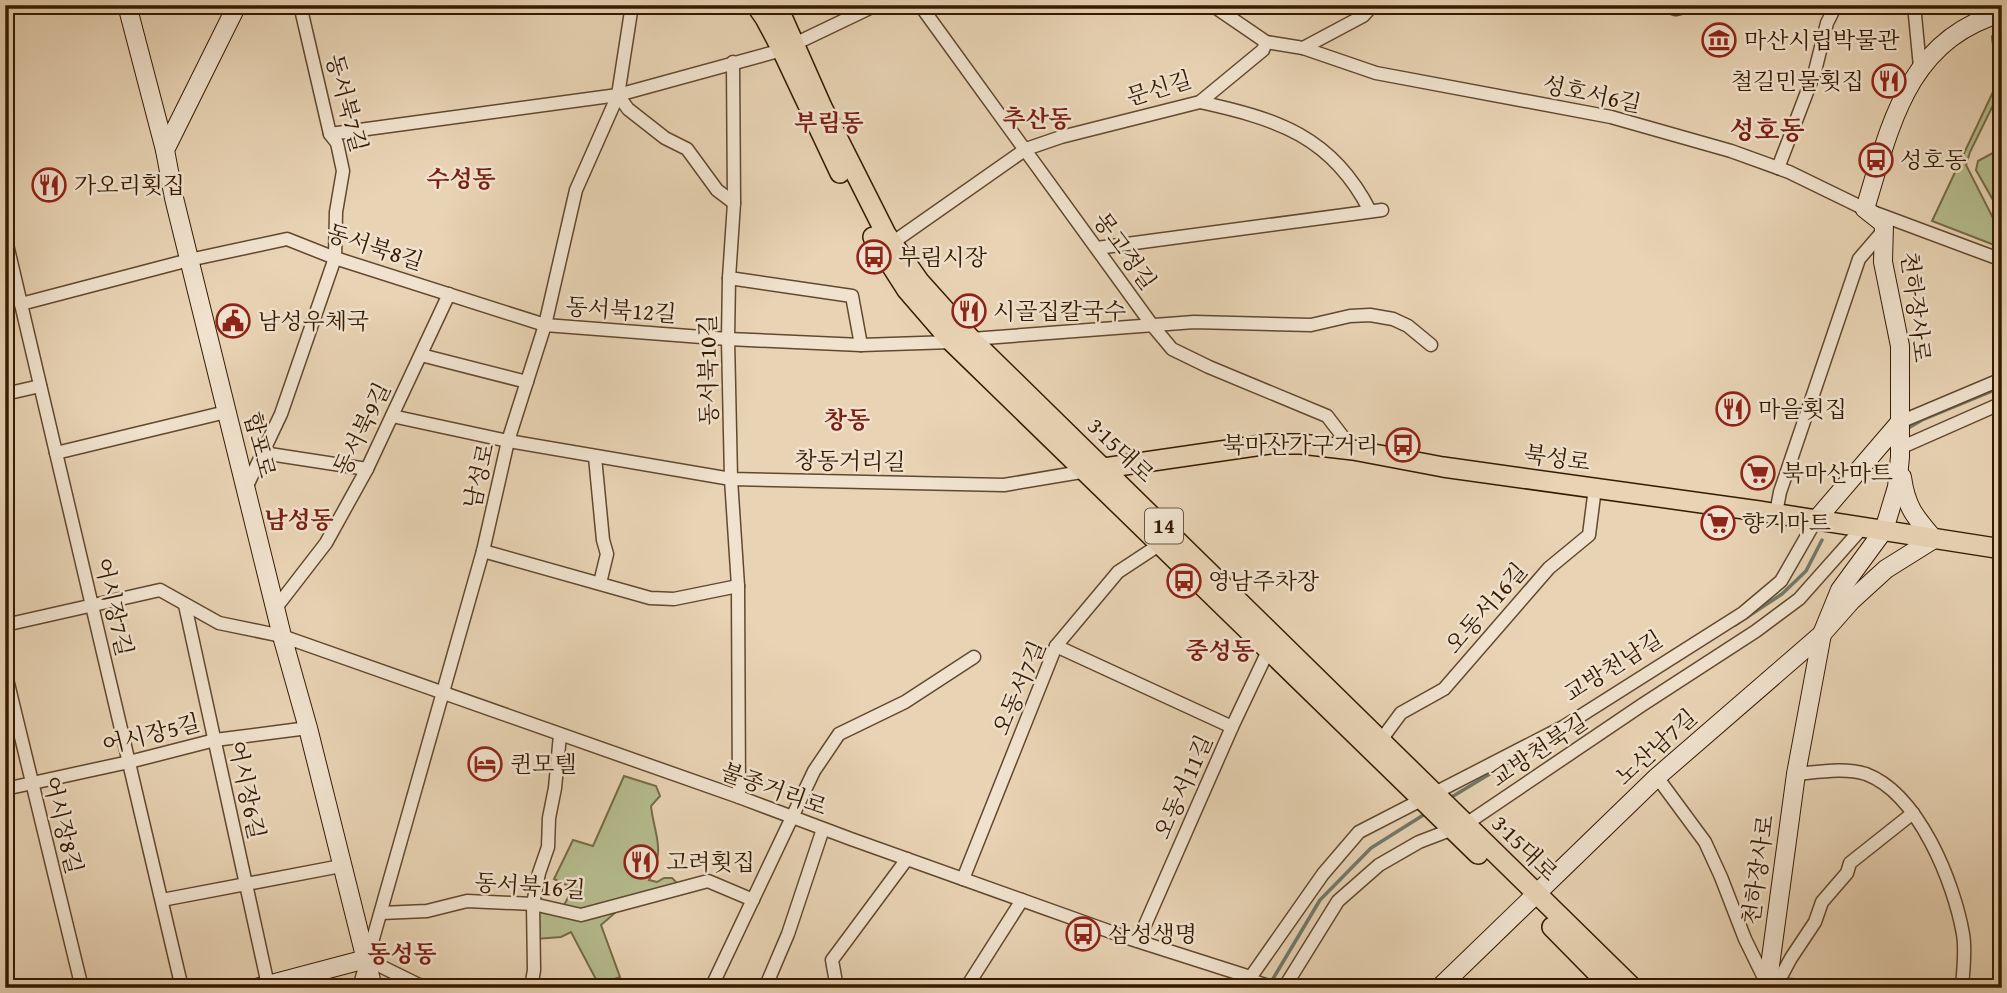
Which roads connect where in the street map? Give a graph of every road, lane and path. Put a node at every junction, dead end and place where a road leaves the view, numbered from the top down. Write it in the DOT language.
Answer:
graph roads {
  1 [pos="127,5"];
  2 [pos="237,5"];
  3 [pos="300,5"];
  4 [pos="632,5"];
  5 [pos="755,5"];
  6 [pos="876,5"];
  7 [pos="920,5"];
  8 [pos="1373,5"];
  9 [pos="1662,5"];
  10 [pos="1693,5"];
  11 [pos="1836,5"];
  12 [pos="1914,5"];
  13 [pos="1214,6"];
  14 [pos="778,7"];
  15 [pos="2002,13"];
  16 [pos="1266,42"];
  17 [pos="789,48"];
  18 [pos="1303,48"];
  19 [pos="733,62"];
  20 [pos="1920,67"];
  21 [pos="618,95"];
  22 [pos="1200,102"];
  23 [pos="330,134"];
  24 [pos="1026,149"];
  25 [pos="165,150"];
  26 [pos="1778,168"];
  27 [pos="734,203"];
  28 [pos="1865,209"];
  29 [pos="1884,230"];
  30 [pos="5,236"];
  31 [pos="892,243"];
  32 [pos="1097,248"];
  33 [pos="335,258"];
  34 [pos="189,260"];
  35 [pos="2002,260"];
  36 [pos="729,278"];
  37 [pos="449,294"];
  38 [pos="21,304"];
  39 [pos="545,325"];
  40 [pos="1152,325"];
  41 [pos="728,339"];
  42 [pos="961,340"];
  43 [pos="860,345"];
  44 [pos="1431,345"];
  45 [pos="421,355"];
  46 [pos="2002,379"];
  47 [pos="527,382"];
  48 [pos="40,386"];
  49 [pos="5,394"];
  50 [pos="2002,403"];
  51 [pos="226,412"];
  52 [pos="392,416"];
  53 [pos="1900,422"];
  54 [pos="508,441"];
  55 [pos="1353,450"];
  56 [pos="1900,452"];
  57 [pos="56,453"];
  58 [pos="263,453"];
  59 [pos="594,457"];
  60 [pos="1104,468"];
  61 [pos="367,469"];
  62 [pos="1083,471"];
  63 [pos="731,479"];
  64 [pos="245,488"];
  65 [pos="1595,488"];
  66 [pos="1776,513"];
  67 [pos="1816,520"];
  68 [pos="1863,527"];
  69 [pos="1884,530"];
  70 [pos="1934,539"];
  71 [pos="1159,545"];
  72 [pos="2002,549"];
  73 [pos="483,551"];
  74 [pos="600,583"];
  75 [pos="738,586"];
  76 [pos="92,605"];
  77 [pos="185,605"];
  78 [pos="275,609"];
  79 [pos="5,625"];
  80 [pos="1822,634"];
  81 [pos="282,636"];
  82 [pos="1056,646"];
  83 [pos="1268,651"];
  84 [pos="974,657"];
  85 [pos="5,671"];
  86 [pos="443,693"];
  87 [pos="1232,727"];
  88 [pos="308,728"];
  89 [pos="560,735"];
  90 [pos="215,740"];
  91 [pos="1381,740"];
  92 [pos="129,762"];
  93 [pos="1796,774"];
  94 [pos="1657,777"];
  95 [pos="31,782"];
  96 [pos="5,789"];
  97 [pos="1428,796"];
  98 [pos="739,797"];
  99 [pos="1913,813"];
  100 [pos="793,818"];
  101 [pos="1459,827"];
  102 [pos="823,829"];
  103 [pos="906,859"];
  104 [pos="341,866"];
  105 [pos="963,879"];
  106 [pos="246,883"];
  107 [pos="1533,899"];
  108 [pos="162,900"];
  109 [pos="753,900"];
  110 [pos="1022,901"];
  111 [pos="533,904"];
  112 [pos="381,913"];
  113 [pos="1138,941"];
  114 [pos="366,959"];
  115 [pos="1248,981"];
  116 [pos="1770,985"];
  117 [pos="262,986"];
  118 [pos="82,988"];
  119 [pos="182,988"];
  120 [pos="359,988"];
  121 [pos="373,988"];
  122 [pos="425,988"];
  123 [pos="531,988"];
  124 [pos="711,988"];
  125 [pos="765,988"];
  126 [pos="838,988"];
  127 [pos="966,988"];
  128 [pos="1275,988"];
  129 [pos="1284,988"];
  130 [pos="1438,988"];
  131 [pos="1612,988"];
  132 [pos="1633,988"];
  133 [pos="1838,988"];
  134 [pos="1962,988"];
  1 -- 25 [label="main road, 합포로"];
  2 -- 25 [label="main road"];
  3 -- 23 [label="street, 동서북7길"];
  4 -- 21 [label="street, 남성로"];
  5 -- 17 [label="main road, 3·15대로 / 14"];
  6 -- 17 [label="street"];
  7 -- 24 [label="street, 몽고정길"];
  8 -- 18 [label="street"];
  9 -- 10 [label="street"];
  11 -- 26 [label="street"];
  12 -- 20 [label="street"];
  13 -- 16 [label="street"];
  14 -- 17 [label="main road, 3·15대로 / 14"];
  15 -- 20 [label="main road"];
  16 -- 18 [label="street, 성호서6길"];
  16 -- 22 [label="street, 문신길"];
  17 -- 19 [label="street"];
  17 -- 31 [label="main road, 3·15대로 / 14"];
  17 -- 42 [label="main road, 3·15대로 / 14"];
  18 -- 26 [label="street, 성호서6길"];
  19 -- 21 [label="street"];
  19 -- 27 [label="street, 동서북10길"];
  20 -- 28 [label="main road"];
  21 -- 23 [label="street"];
  21 -- 27 [label="street"];
  21 -- 39 [label="street, 남성로"];
  22 -- 24 [label="street, 문신길"];
  22 -- 32 [label="street"];
  23 -- 33 [label="street, 동서북7길"];
  24 -- 31 [label="street, 문신길"];
  24 -- 32 [label="street, 몽고정길"];
  25 -- 34 [label="main road, 합포로"];
  26 -- 28 [label="street, 성호서6길"];
  27 -- 36 [label="street, 동서북10길"];
  28 -- 29 [label="main road, 천하장사로"];
  28 -- 35 [label="street, 성호서6길"];
  29 -- 53 [label="main road, 천하장사로"];
  29 -- 66 [label="street"];
  30 -- 38 [label="street, 어시장7길"];
  31 -- 42 [label="main road, 3·15대로 / 14"];
  32 -- 40 [label="street, 몽고정길"];
  33 -- 34 [label="street, 동서북8길"];
  33 -- 37 [label="street, 동서북8길"];
  33 -- 58 [label="street, 동서북7길"];
  34 -- 38 [label="street, 동서북8길"];
  34 -- 51 [label="main road, 합포로"];
  36 -- 41 [label="street, 동서북10길"];
  36 -- 43 [label="street"];
  37 -- 39 [label="street, 동서북8길"];
  37 -- 45 [label="street, 동서북9길"];
  38 -- 48 [label="street, 어시장7길"];
  39 -- 41 [label="street, 동서북12길"];
  39 -- 47 [label="street, 남성로"];
  40 -- 42 [label="street, 동서북12길"];
  40 -- 44 [label="street, 동서북12길"];
  40 -- 55 [label="street, 몽고정길"];
  41 -- 43 [label="street, 동서북12길"];
  41 -- 63 [label="street, 동서북10길"];
  42 -- 43 [label="street, 동서북12길"];
  42 -- 60 [label="main road, 3·15대로 / 14"];
  42 -- 62 [label="main road, 3·15대로 / 14"];
  45 -- 47 [label="street"];
  45 -- 52 [label="street, 동서북9길"];
  46 -- 53 [label="street, 교방천남길"];
  47 -- 54 [label="street, 남성로"];
  48 -- 49 [label="street"];
  48 -- 57 [label="street, 어시장7길"];
  50 -- 56 [label="street"];
  51 -- 57 [label="street"];
  51 -- 64 [label="main road, 합포로"];
  52 -- 54 [label="street, 창동거리길"];
  52 -- 61 [label="street, 동서북9길"];
  53 -- 56 [label="main road, 천하장사로"];
  53 -- 67 [label="main road, 교방천남길"];
  54 -- 59 [label="street, 창동거리길"];
  54 -- 73 [label="street, 남성로"];
  55 -- 60 [label="main road, 북성로"];
  55 -- 65 [label="main road, 북성로"];
  56 -- 69 [label="main road, 천하장사로"];
  56 -- 70 [label="main road"];
  57 -- 76 [label="street, 어시장7길"];
  58 -- 61 [label="street"];
  58 -- 64 [label="street, 동서북7길"];
  59 -- 63 [label="street, 창동거리길"];
  59 -- 74 [label="street"];
  60 -- 62 [label="street, 창동거리길"];
  60 -- 91 [label="main road, 3·15대로 / 14"];
  61 -- 78 [label="street, 동서북9길"];
  62 -- 63 [label="street, 창동거리길"];
  62 -- 71 [label="main road, 3·15대로 / 14"];
  63 -- 75 [label="street, 동서북10길"];
  64 -- 78 [label="main road, 합포로"];
  65 -- 66 [label="main road, 북성로"];
  65 -- 91 [label="street, 오동서16길"];
  66 -- 67 [label="main road, 북성로"];
  67 -- 68 [label="main road, 북성로"];
  67 -- 97 [label="street, 교방천남길"];
  68 -- 69 [label="main road, 북성로"];
  68 -- 101 [label="street, 교방천북길"];
  69 -- 70 [label="main road, 북성로"];
  69 -- 80 [label="main road, 천하장사로"];
  70 -- 72 [label="main road, 북성로"];
  70 -- 80 [label="main road, 노산남7길"];
  71 -- 82 [label="street, 오동서7길"];
  71 -- 83 [label="main road, 3·15대로 / 14"];
  73 -- 74 [label="street"];
  73 -- 86 [label="street, 남성로"];
  74 -- 75 [label="street"];
  75 -- 98 [label="street, 동서북10길"];
  76 -- 77 [label="street, 불종거리로"];
  76 -- 79 [label="street, 불종거리로"];
  76 -- 92 [label="street, 어시장7길"];
  77 -- 81 [label="street, 불종거리로"];
  77 -- 90 [label="street, 어시장6길"];
  78 -- 81 [label="main road, 합포로"];
  80 -- 93 [label="main road, 천하장사로"];
  80 -- 94 [label="main road, 노산남7길"];
  81 -- 86 [label="street, 불종거리로"];
  81 -- 88 [label="main road, 합포로"];
  82 -- 87 [label="street"];
  82 -- 105 [label="street, 오동서7길"];
  83 -- 87 [label="street, 오동서11길"];
  83 -- 97 [label="main road, 3·15대로 / 14"];
  84 -- 100 [label="street"];
  85 -- 95 [label="street, 어시장8길"];
  86 -- 89 [label="street, 불종거리로"];
  86 -- 112 [label="street, 남성로"];
  87 -- 113 [label="street, 오동서11길"];
  88 -- 90 [label="street, 어시장5길"];
  88 -- 104 [label="main road, 합포로"];
  89 -- 98 [label="street, 불종거리로"];
  89 -- 111 [label="street"];
  90 -- 92 [label="street, 어시장5길"];
  90 -- 106 [label="street, 어시장6길"];
  91 -- 97 [label="main road, 3·15대로 / 14"];
  92 -- 95 [label="street, 어시장5길"];
  92 -- 108 [label="street, 어시장7길"];
  93 -- 99 [label="street"];
  93 -- 116 [label="main road, 천하장사로"];
  94 -- 107 [label="main road, 노산남7길"];
  94 -- 116 [label="street, 천하장사로"];
  95 -- 96 [label="street, 어시장5길"];
  95 -- 118 [label="street, 어시장8길"];
  97 -- 101 [label="main road, 3·15대로 / 14"];
  97 -- 115 [label="street, 교방천남길"];
  98 -- 100 [label="street, 불종거리로"];
  99 -- 116 [label="street"];
  99 -- 134 [label="street"];
  100 -- 102 [label="street, 불종거리로"];
  100 -- 109 [label="street"];
  101 -- 107 [label="main road, 3·15대로 / 14"];
  101 -- 129 [label="street, 교방천북길"];
  102 -- 103 [label="street, 불종거리로"];
  102 -- 125 [label="street"];
  103 -- 105 [label="street, 불종거리로"];
  103 -- 126 [label="street"];
  104 -- 106 [label="street"];
  104 -- 114 [label="main road, 합포로"];
  105 -- 110 [label="street, 불종거리로"];
  106 -- 108 [label="street"];
  106 -- 117 [label="street, 어시장6길"];
  107 -- 130 [label="main road, 노산남7길"];
  107 -- 131 [label="main road, 3·15대로 / 14"];
  107 -- 132 [label="main road, 3·15대로 / 14"];
  108 -- 119 [label="street, 어시장7길"];
  109 -- 111 [label="street, 동서북16길"];
  109 -- 124 [label="street"];
  110 -- 113 [label="street, 불종거리로"];
  110 -- 127 [label="street"];
  111 -- 112 [label="street, 동서북16길"];
  111 -- 123 [label="street"];
  112 -- 114 [label="street, 남성로"];
  113 -- 115 [label="street, 불종거리로"];
  114 -- 117 [label="main road"];
  114 -- 120 [label="street, 남성로"];
  114 -- 121 [label="main road, 합포로"];
  114 -- 122 [label="street"];
  115 -- 128 [label="street, 불종거리로"];
  116 -- 133 [label="street"];
}
